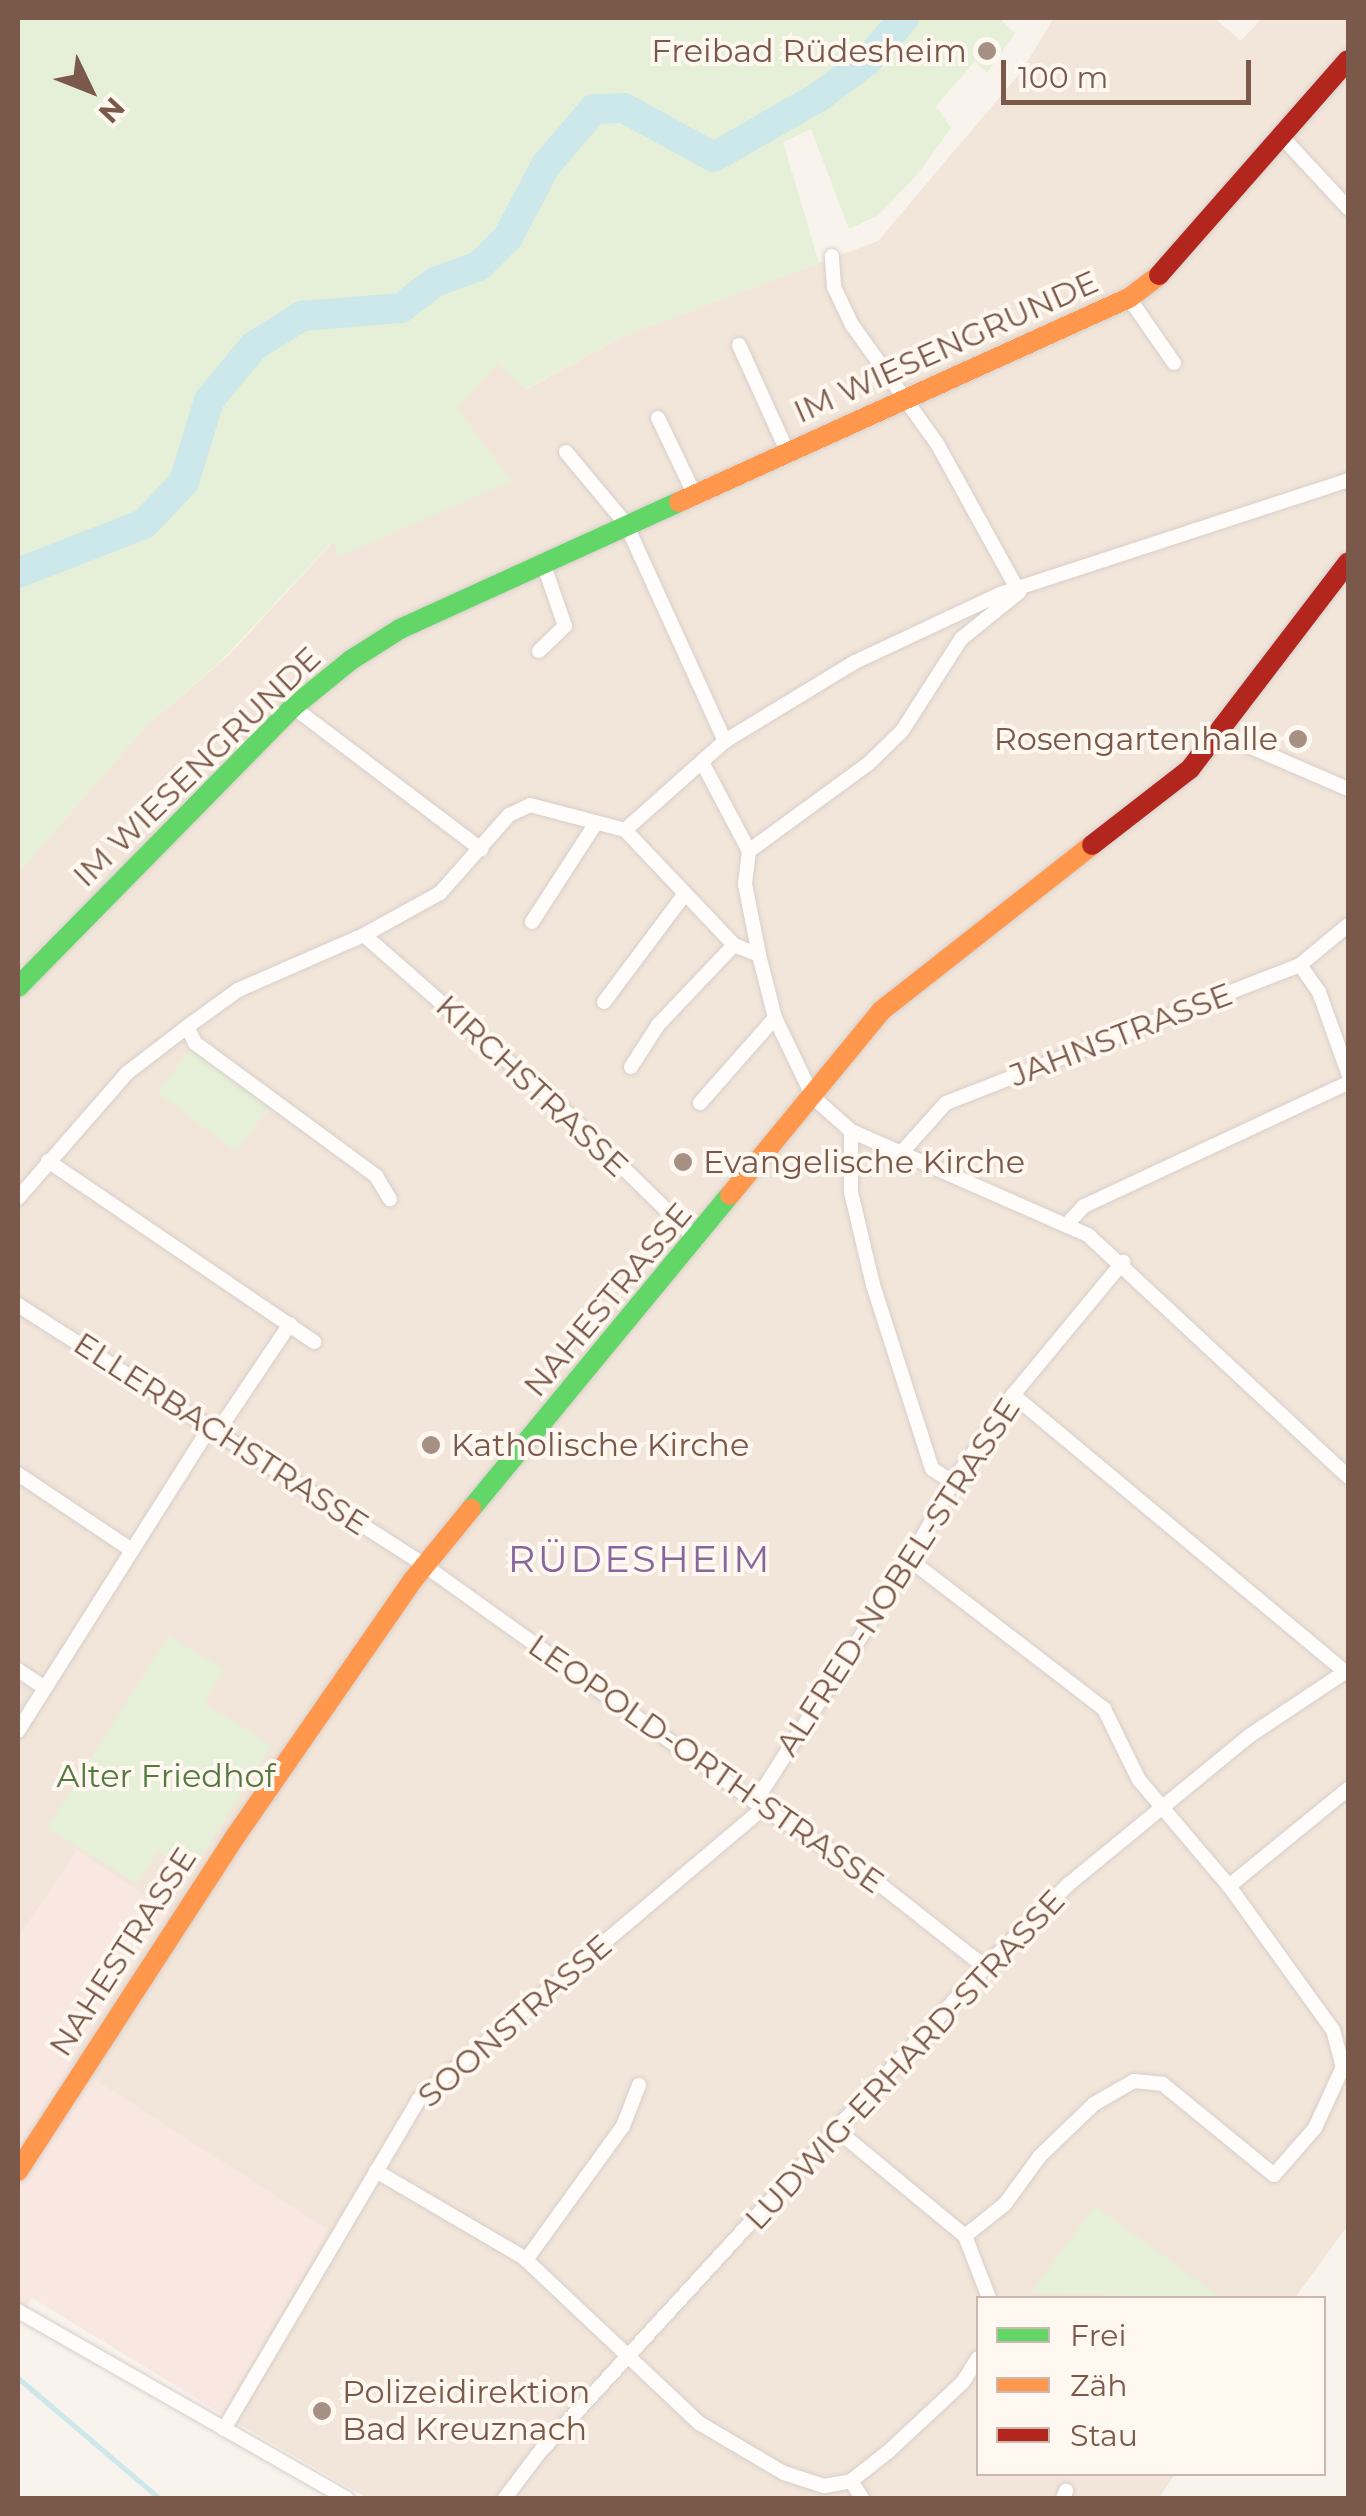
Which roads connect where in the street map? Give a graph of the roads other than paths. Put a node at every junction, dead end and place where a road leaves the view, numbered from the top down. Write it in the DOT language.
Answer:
graph roads {
  1 [pos="1348,60"];
  2 [pos="1283,138"];
  3 [pos="1348,208"];
  4 [pos="832,256"];
  5 [pos="1129,298"];
  6 [pos="739,345"];
  7 [pos="1174,364"];
  8 [pos="905,398"];
  9 [pos="658,418"];
  10 [pos="788,451"];
  11 [pos="566,452"];
  12 [pos="1348,480"];
  13 [pos="694,494"];
  14 [pos="626,524"];
  15 [pos="1348,562"];
  16 [pos="543,563"];
  17 [pos="1019,592"];
  18 [pos="539,650"];
  19 [pos="293,707"];
  20 [pos="1221,734"];
  21 [pos="726,741"];
  22 [pos="703,764"];
  23 [pos="1348,789"];
  24 [pos="596,823"];
  25 [pos="626,830"];
  26 [pos="481,849"];
  27 [pos="749,851"];
  28 [pos="684,896"];
  29 [pos="532,922"];
  30 [pos="1348,924"];
  31 [pos="364,935"];
  32 [pos="734,945"];
  33 [pos="758,955"];
  34 [pos="1300,964"];
  35 [pos="18,987"];
  36 [pos="604,1002"];
  37 [pos="775,1018"];
  38 [pos="187,1027"];
  39 [pos="631,1067"];
  40 [pos="1348,1072"];
  41 [pos="1348,1084"];
  42 [pos="813,1097"];
  43 [pos="700,1103"];
  44 [pos="851,1131"];
  45 [pos="902,1152"];
  46 [pos="48,1161"];
  47 [pos="18,1198"];
  48 [pos="390,1199"];
  49 [pos="1068,1223"];
  50 [pos="698,1240"];
  51 [pos="1122,1262"];
  52 [pos="18,1304"];
  53 [pos="290,1324"];
  54 [pos="314,1342"];
  55 [pos="1013,1394"];
  56 [pos="218,1432"];
  57 [pos="18,1474"];
  58 [pos="1348,1477"];
  59 [pos="953,1482"];
  60 [pos="130,1549"];
  61 [pos="910,1560"];
  62 [pos="424,1565"];
  63 [pos="18,1670"];
  64 [pos="1347,1671"];
  65 [pos="44,1688"];
  66 [pos="18,1731"];
  67 [pos="1348,1788"];
  68 [pos="759,1805"];
  69 [pos="1160,1805"];
  70 [pos="1229,1886"];
  71 [pos="985,1967"];
  72 [pos="639,2085"];
  73 [pos="838,2131"];
  74 [pos="18,2171"];
  75 [pos="376,2171"];
  76 [pos="965,2236"];
  77 [pos="526,2260"];
  78 [pos="988,2296"];
  79 [pos="18,2311"];
  80 [pos="628,2359"];
  81 [pos="976,2361"];
  82 [pos="224,2430"];
  83 [pos="851,2481"];
  84 [pos="346,2498"];
  85 [pos="505,2498"];
  86 [pos="862,2498"];
  1 -- 2 [label="street, IM WIESENGRUNDE"];
  2 -- 3 [label="street"];
  2 -- 5 [label="street, IM WIESENGRUNDE"];
  4 -- 8 [label="street"];
  5 -- 7 [label="street, IM WIESENGRUNDE"];
  5 -- 8 [label="street, IM WIESENGRUNDE"];
  6 -- 10 [label="street, IM WIESENGRUNDE"];
  8 -- 10 [label="street, IM WIESENGRUNDE"];
  8 -- 17 [label="street"];
  9 -- 13 [label="street"];
  10 -- 13 [label="street, IM WIESENGRUNDE"];
  11 -- 14 [label="street"];
  12 -- 17 [label="street"];
  13 -- 14 [label="street, IM WIESENGRUNDE"];
  14 -- 16 [label="street, IM WIESENGRUNDE"];
  14 -- 21 [label="street"];
  15 -- 20 [label="street, NAHESTRASSE"];
  16 -- 18 [label="street"];
  16 -- 19 [label="street, IM WIESENGRUNDE"];
  17 -- 21 [label="street"];
  17 -- 27 [label="street"];
  19 -- 26 [label="street"];
  19 -- 35 [label="street, IM WIESENGRUNDE"];
  20 -- 23 [label="street"];
  20 -- 42 [label="street, NAHESTRASSE"];
  21 -- 22 [label="street"];
  22 -- 25 [label="street"];
  22 -- 27 [label="street"];
  24 -- 25 [label="street"];
  24 -- 26 [label="street"];
  24 -- 29 [label="street"];
  25 -- 28 [label="street"];
  26 -- 31 [label="street"];
  27 -- 33 [label="street"];
  28 -- 32 [label="street"];
  28 -- 36 [label="street"];
  30 -- 34 [label="street, JAHNSTRASSE"];
  31 -- 38 [label="street"];
  31 -- 50 [label="street, KIRCHSTRASSE"];
  32 -- 33 [label="street"];
  32 -- 39 [label="street"];
  33 -- 37 [label="street"];
  34 -- 40 [label="street"];
  34 -- 45 [label="street, JAHNSTRASSE"];
  37 -- 42 [label="street"];
  37 -- 43 [label="street"];
  38 -- 46 [label="street"];
  38 -- 48 [label="street"];
  41 -- 49 [label="street"];
  42 -- 44 [label="street"];
  42 -- 50 [label="street, NAHESTRASSE"];
  44 -- 45 [label="street"];
  44 -- 59 [label="street"];
  45 -- 49 [label="street"];
  46 -- 47 [label="street"];
  46 -- 53 [label="street"];
  49 -- 51 [label="street"];
  50 -- 62 [label="street, NAHESTRASSE"];
  51 -- 55 [label="street, ALFRED-NOBEL-STRASSE"];
  51 -- 58 [label="street"];
  52 -- 56 [label="street, ELLERBACHSTRASSE"];
  53 -- 54 [label="street"];
  53 -- 56 [label="street"];
  55 -- 59 [label="street, ALFRED-NOBEL-STRASSE"];
  55 -- 64 [label="street"];
  56 -- 60 [label="street"];
  56 -- 62 [label="street, ELLERBACHSTRASSE"];
  57 -- 60 [label="street"];
  59 -- 61 [label="street, ALFRED-NOBEL-STRASSE"];
  60 -- 65 [label="street"];
  61 -- 68 [label="street, ALFRED-NOBEL-STRASSE"];
  61 -- 69 [label="street"];
  62 -- 68 [label="street, LEOPOLD-ORTH-STRASSE"];
  62 -- 74 [label="street, NAHESTRASSE"];
  63 -- 65 [label="street"];
  64 -- 69 [label="street, LUDWIG-ERHARD-STRASSE"];
  65 -- 66 [label="street"];
  67 -- 70 [label="street"];
  68 -- 71 [label="street, LEOPOLD-ORTH-STRASSE"];
  68 -- 75 [label="street, SOONSTRASSE"];
  69 -- 70 [label="street"];
  69 -- 71 [label="street, LUDWIG-ERHARD-STRASSE"];
  70 -- 76 [label="street"];
  71 -- 73 [label="street, LUDWIG-ERHARD-STRASSE"];
  72 -- 77 [label="street"];
  73 -- 76 [label="street"];
  73 -- 80 [label="street, LUDWIG-ERHARD-STRASSE"];
  75 -- 77 [label="street"];
  75 -- 82 [label="street, SOONSTRASSE"];
  76 -- 78 [label="street"];
  77 -- 80 [label="street"];
  79 -- 82 [label="street"];
  80 -- 83 [label="street"];
  80 -- 85 [label="street, LUDWIG-ERHARD-STRASSE"];
  81 -- 83 [label="street"];
  82 -- 84 [label="street"];
  83 -- 86 [label="street"];
}
